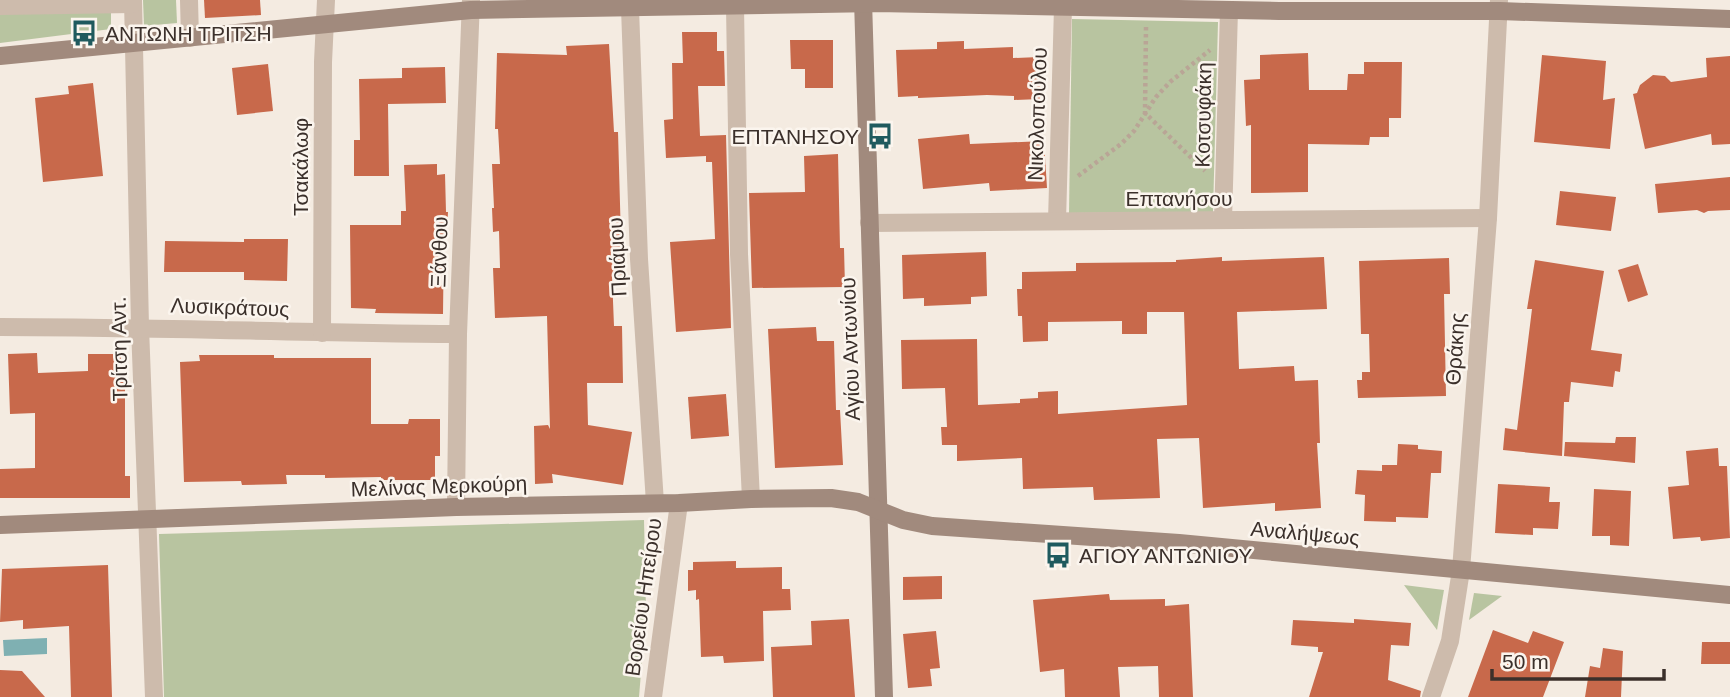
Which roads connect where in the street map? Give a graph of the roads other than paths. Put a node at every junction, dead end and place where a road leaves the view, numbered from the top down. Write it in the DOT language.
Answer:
graph roads {
  1 [pos="189,0"];
  2 [pos="326,0"];
  3 [pos="133,2"];
  4 [pos="863,2"];
  5 [pos="471,5"];
  6 [pos="0,6"];
  7 [pos="735,6"];
  8 [pos="1499,6"];
  9 [pos="1063,7"];
  10 [pos="630,8"];
  11 [pos="1229,10"];
  12 [pos="1730,19"];
  13 [pos="326,24"];
  14 [pos="190,37"];
  15 [pos="134,43"];
  16 [pos="0,56"];
  17 [pos="1488,218"];
  18 [pos="1223,220"];
  19 [pos="1057,221"];
  20 [pos="869,223"];
  21 [pos="0,327"];
  22 [pos="140,327"];
  23 [pos="322,333"];
  24 [pos="458,334"];
  25 [pos="751,499"];
  26 [pos="655,503"];
  27 [pos="679,503"];
  28 [pos="456,507"];
  29 [pos="878,510"];
  30 [pos="146,519"];
  31 [pos="0,525"];
  32 [pos="1461,570"];
  33 [pos="1730,595"];
  34 [pos="154,697"];
  35 [pos="653,697"];
  36 [pos="884,697"];
  37 [pos="1431,697"];
  1 -- 14 [label="street"];
  2 -- 13 [label="street, Τσακάλωφ"];
  3 -- 6 [label="street"];
  3 -- 15 [label="street, Τρίτση Αντ."];
  4 -- 7 [label="street"];
  4 -- 9 [label="street"];
  4 -- 20 [label="street, Αγίου Αντωνίου"];
  5 -- 10 [label="street"];
  5 -- 13 [label="street"];
  5 -- 24 [label="street, Ξάνθου"];
  7 -- 10 [label="street"];
  7 -- 25 [label="street"];
  8 -- 11 [label="street"];
  8 -- 12 [label="street"];
  8 -- 17 [label="street, Θράκης"];
  9 -- 11 [label="street"];
  9 -- 19 [label="street, Νικολοπούλου"];
  10 -- 26 [label="street, Πριάμου"];
  11 -- 18 [label="street, Κοτσυφάκη"];
  13 -- 14 [label="street"];
  13 -- 23 [label="street, Τσακάλωφ"];
  14 -- 15 [label="street"];
  15 -- 16 [label="street"];
  15 -- 22 [label="street, Τρίτση Αντ."];
  17 -- 18 [label="street, Επτανήσου"];
  17 -- 32 [label="street, Θράκης"];
  18 -- 19 [label="street, Επτανήσου"];
  19 -- 20 [label="street, Επτανήσου"];
  20 -- 29 [label="street, Αγίου Αντωνίου"];
  21 -- 22 [label="street, Λυσικράτους"];
  22 -- 23 [label="street, Λυσικράτους"];
  22 -- 30 [label="street, Τρίτση Αντ."];
  23 -- 24 [label="street, Λυσικράτους"];
  24 -- 28 [label="street, Ξάνθου"];
  25 -- 27 [label="street, Μελίνας Μερκούρη"];
  25 -- 29 [label="street, Μελίνας Μερκούρη"];
  26 -- 27 [label="street, Μελίνας Μερκούρη"];
  26 -- 28 [label="street, Μελίνας Μερκούρη"];
  27 -- 35 [label="street, Βορείου Ηπείρου"];
  28 -- 30 [label="street, Μελίνας Μερκούρη"];
  29 -- 32 [label="street, Αναλήψεως"];
  29 -- 36 [label="street, Αγίου Αντωνίου"];
  30 -- 31 [label="street, Μελίνας Μερκούρη"];
  30 -- 34 [label="street, Τρίτση Αντ."];
  32 -- 33 [label="street, Αναλήψεως"];
  32 -- 37 [label="street, Θράκης"];
}
